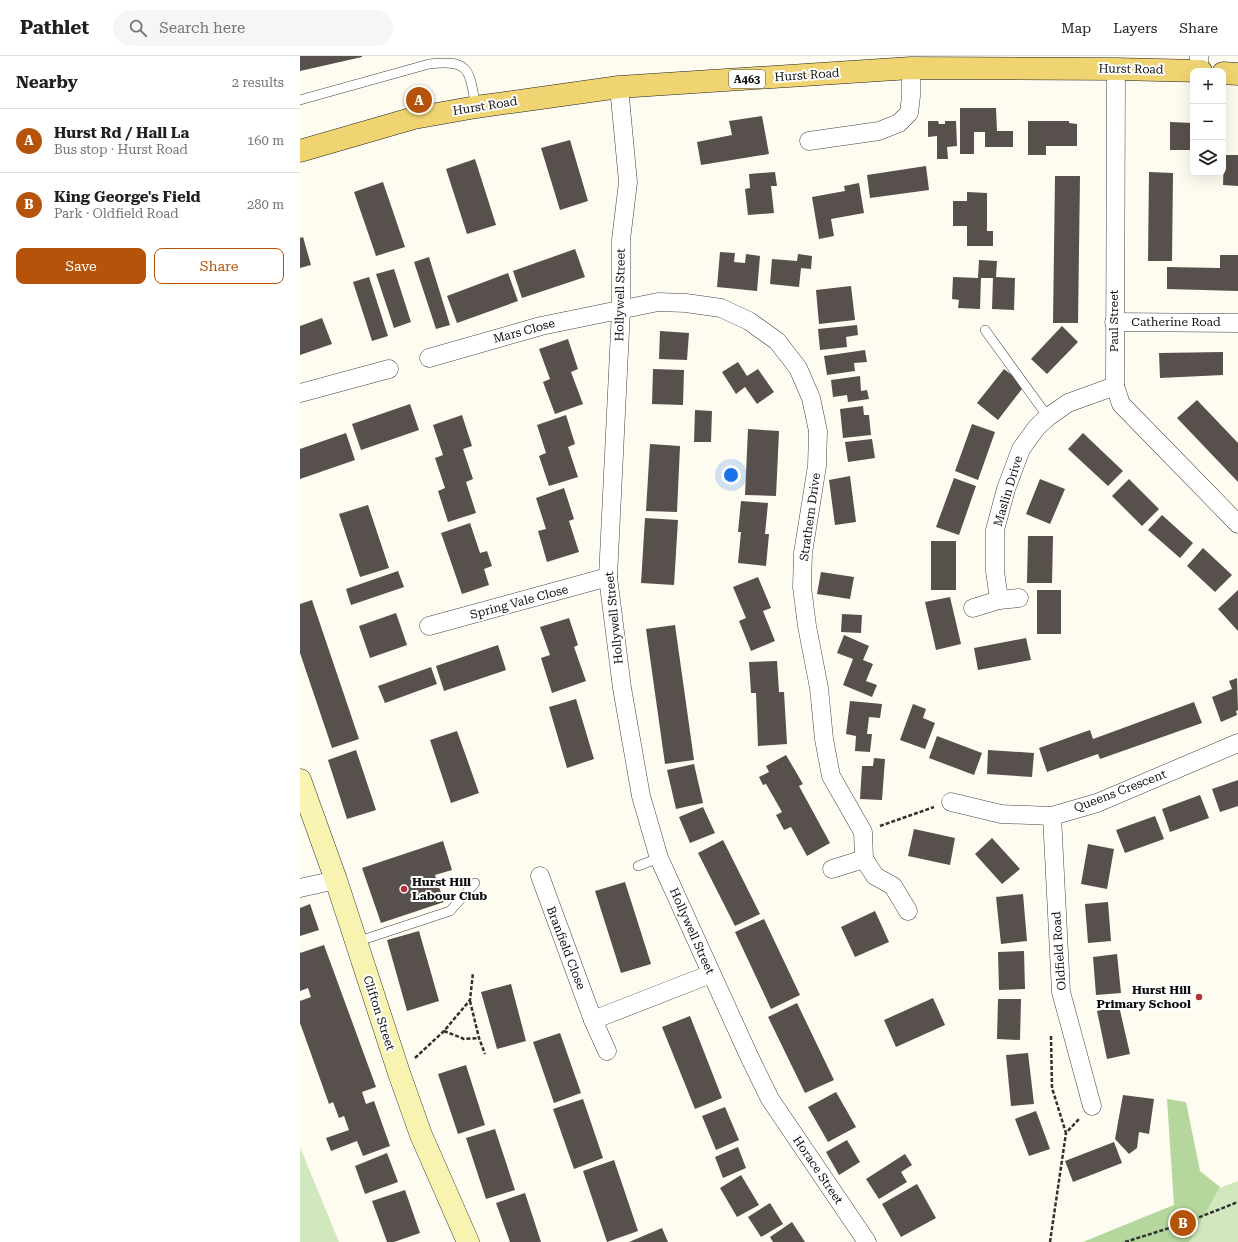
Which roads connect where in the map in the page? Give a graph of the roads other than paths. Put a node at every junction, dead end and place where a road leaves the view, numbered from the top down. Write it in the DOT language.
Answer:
graph roads {
  1 [pos="1199,56"];
  2 [pos="911,68"];
  3 [pos="1200,68"];
  4 [pos="1116,69"];
  5 [pos="1190,71"];
  6 [pos="1226,73"];
  7 [pos="1238,74"];
  8 [pos="619,87"];
  9 [pos="300,100"];
  10 [pos="476,107"];
  11 [pos="809,141"];
  12 [pos="300,151"];
  13 [pos="621,310"];
  14 [pos="1114,322"];
  15 [pos="1238,323"];
  16 [pos="985,330"];
  17 [pos="429,358"];
  18 [pos="389,369"];
  19 [pos="1115,386"];
  20 [pos="300,393"];
  21 [pos="1048,417"];
  22 [pos="1238,524"];
  23 [pos="608,577"];
  24 [pos="1019,598"];
  25 [pos="999,600"];
  26 [pos="973,608"];
  27 [pos="429,626"];
  28 [pos="1238,742"];
  29 [pos="300,780"];
  30 [pos="951,802"];
  31 [pos="1052,816"];
  32 [pos="659,858"];
  33 [pos="864,859"];
  34 [pos="638,866"];
  35 [pos="832,869"];
  36 [pos="540,876"];
  37 [pos="336,880"];
  38 [pos="475,883"];
  39 [pos="300,888"];
  40 [pos="908,911"];
  41 [pos="356,942"];
  42 [pos="711,974"];
  43 [pos="593,1020"];
  44 [pos="607,1051"];
  45 [pos="770,1099"];
  46 [pos="1092,1106"];
  47 [pos="468,1242"];
  48 [pos="867,1242"];
  1 -- 3 [label="street"];
  2 -- 4 [label="main road, Hurst Road / A463"];
  2 -- 8 [label="main road, Hurst Road / A463"];
  2 -- 11 [label="street"];
  4 -- 5 [label="main road, Hurst Road / A463"];
  4 -- 14 [label="street, Paul Street"];
  6 -- 7 [label="main road"];
  8 -- 10 [label="main road, Hurst Road / A463"];
  8 -- 13 [label="street, Hollywell Street"];
  9 -- 10 [label="lane"];
  10 -- 12 [label="main road, Hurst Road / A463"];
  13 -- 17 [label="street, Mars Close"];
  13 -- 23 [label="street, Hollywell Street"];
  13 -- 33 [label="street, Strathern Drive"];
  14 -- 15 [label="street, Catherine Road"];
  14 -- 19 [label="street, Paul Street"];
  16 -- 21 [label="lane"];
  18 -- 20 [label="street"];
  19 -- 21 [label="street, Maslin Drive"];
  19 -- 22 [label="street, Paul Street"];
  21 -- 25 [label="street, Maslin Drive"];
  23 -- 27 [label="street, Spring Vale Close"];
  23 -- 32 [label="street, Hollywell Street"];
  24 -- 25 [label="street"];
  25 -- 26 [label="street"];
  28 -- 31 [label="street, Queens Crescent"];
  29 -- 37 [label="street, Clifton Street"];
  30 -- 31 [label="street, Queens Crescent"];
  31 -- 46 [label="street, Oldfield Road"];
  32 -- 34 [label="lane"];
  32 -- 42 [label="street, Hollywell Street"];
  33 -- 35 [label="street"];
  33 -- 40 [label="street"];
  36 -- 43 [label="street, Branfield Close"];
  37 -- 39 [label="street"];
  37 -- 41 [label="street, Clifton Street"];
  38 -- 41 [label="lane"];
  41 -- 47 [label="street, Clifton Street"];
  42 -- 43 [label="street"];
  42 -- 45 [label="street, Hollywell Street"];
  43 -- 44 [label="street, Branfield Close"];
  45 -- 48 [label="street, Horace Street"];
}
